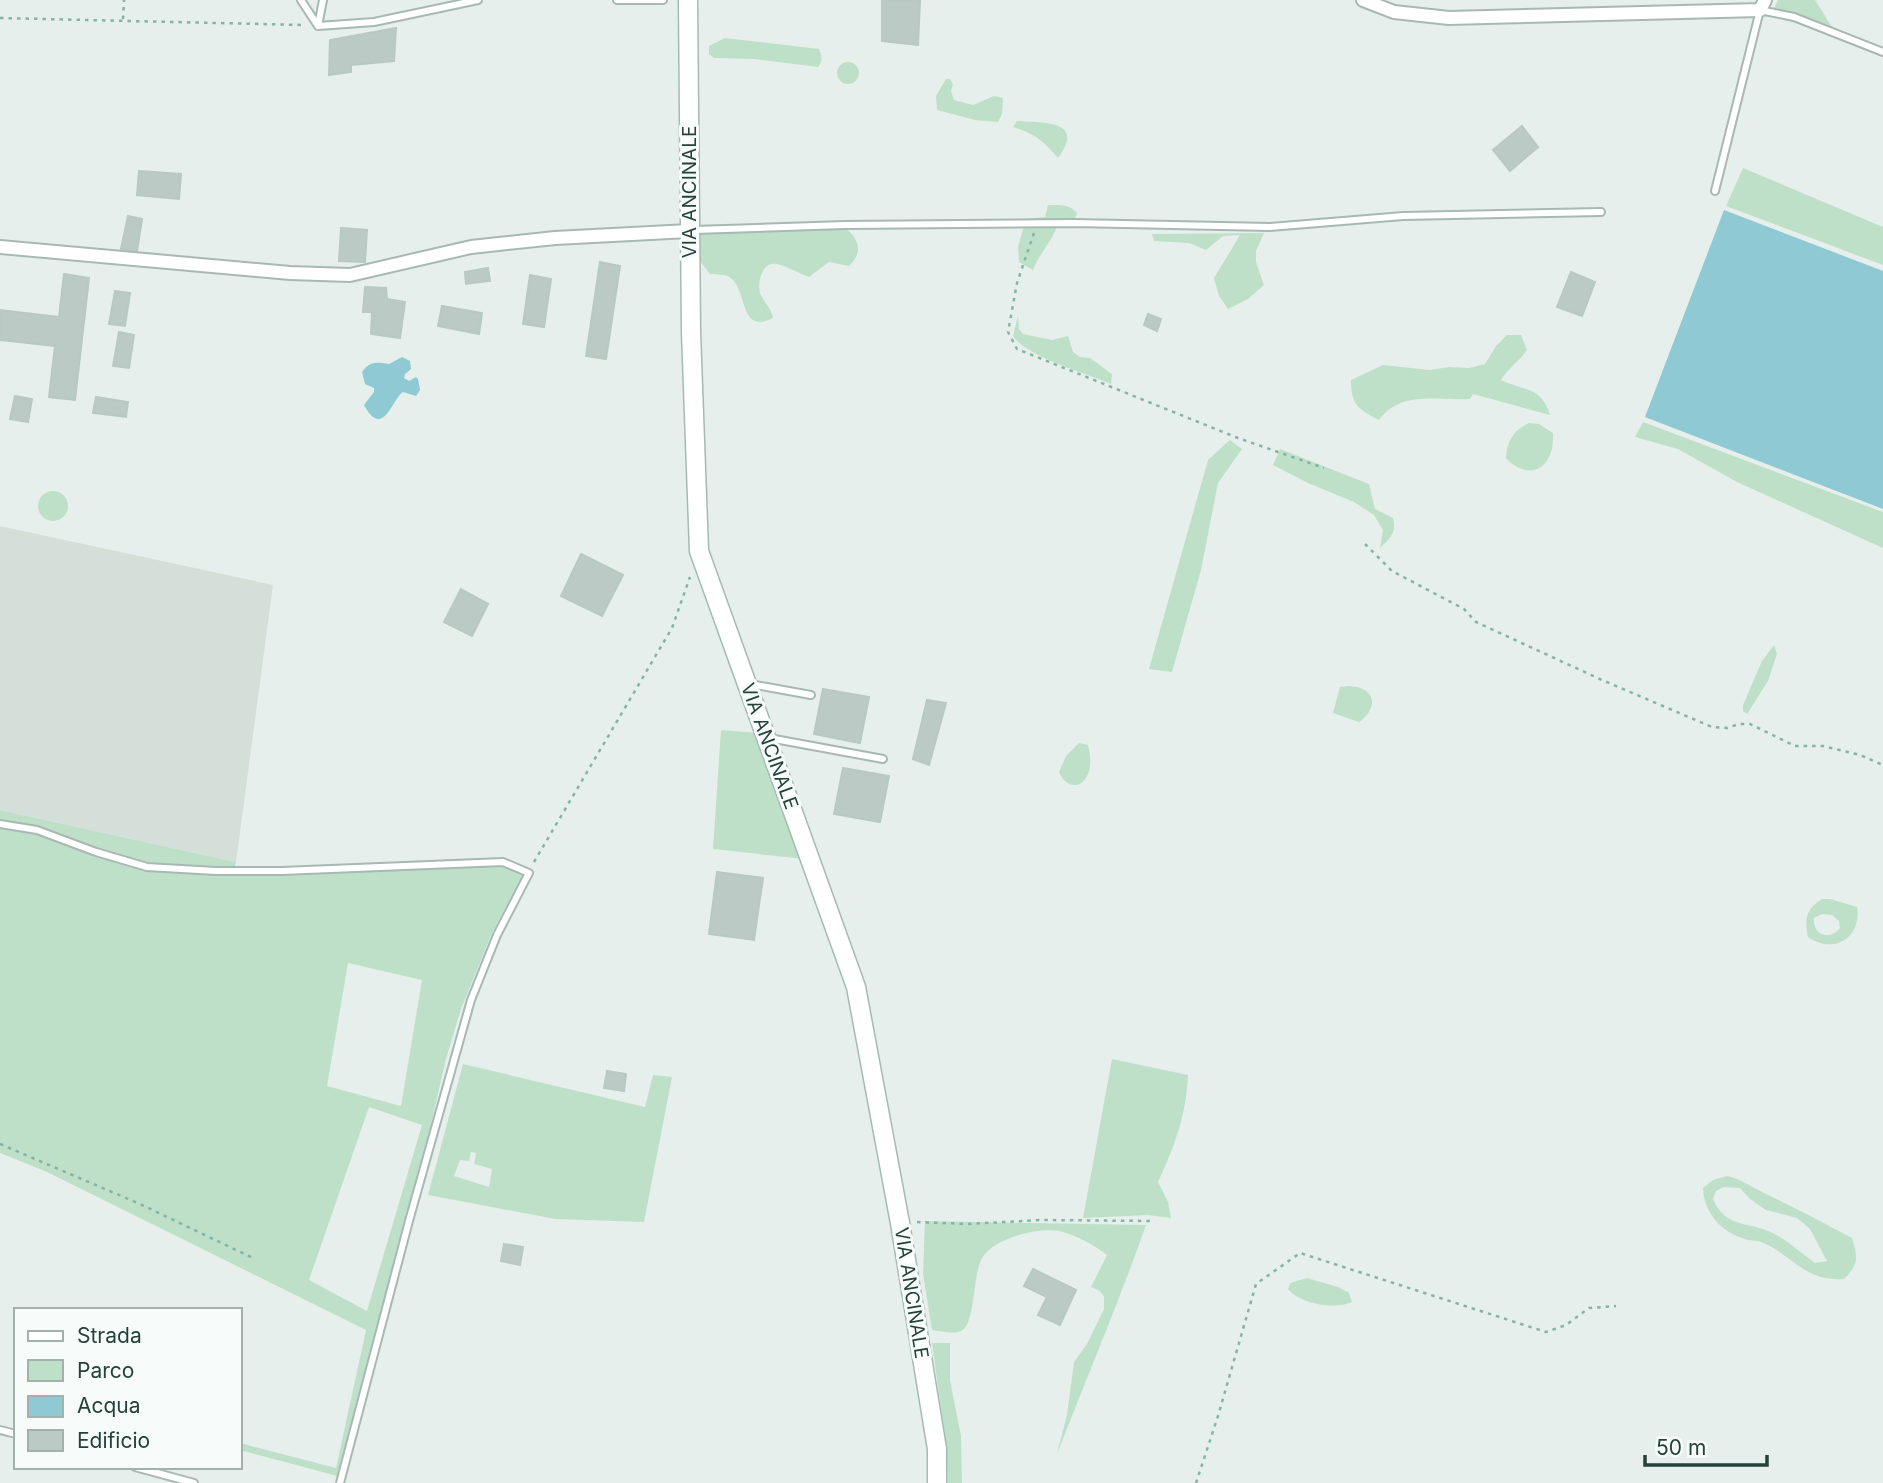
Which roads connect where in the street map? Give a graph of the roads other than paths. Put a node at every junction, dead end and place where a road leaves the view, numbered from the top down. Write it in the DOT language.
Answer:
graph roads {
  1 [pos="301,0"];
  2 [pos="323,0"];
  3 [pos="478,0"];
  4 [pos="617,0"];
  5 [pos="663,0"];
  6 [pos="688,0"];
  7 [pos="1363,0"];
  8 [pos="462,2"];
  9 [pos="1762,5"];
  10 [pos="318,26"];
  11 [pos="1883,52"];
  12 [pos="1715,191"];
  13 [pos="1601,212"];
  14 [pos="689,231"];
  15 [pos="0,247"];
  16 [pos="748,684"];
  17 [pos="811,695"];
  18 [pos="767,737"];
  19 [pos="883,759"];
  20 [pos="0,824"];
  21 [pos="142,1469"];
  22 [pos="194,1483"];
  23 [pos="340,1483"];
  24 [pos="937,1483"];
  1 -- 10 [label="lane"];
  2 -- 10 [label="lane"];
  3 -- 8 [label="lane"];
  4 -- 5 [label="lane"];
  6 -- 14 [label="main road, VIA ANCINALE"];
  7 -- 9 [label="street"];
  8 -- 10 [label="lane"];
  9 -- 11 [label="lane"];
  9 -- 12 [label="lane"];
  13 -- 14 [label="lane"];
  14 -- 15 [label="street"];
  14 -- 16 [label="main road, VIA ANCINALE"];
  16 -- 17 [label="lane"];
  16 -- 18 [label="main road, VIA ANCINALE"];
  18 -- 19 [label="lane"];
  18 -- 24 [label="main road, VIA ANCINALE"];
  20 -- 23 [label="lane"];
  21 -- 22 [label="lane"];
}
